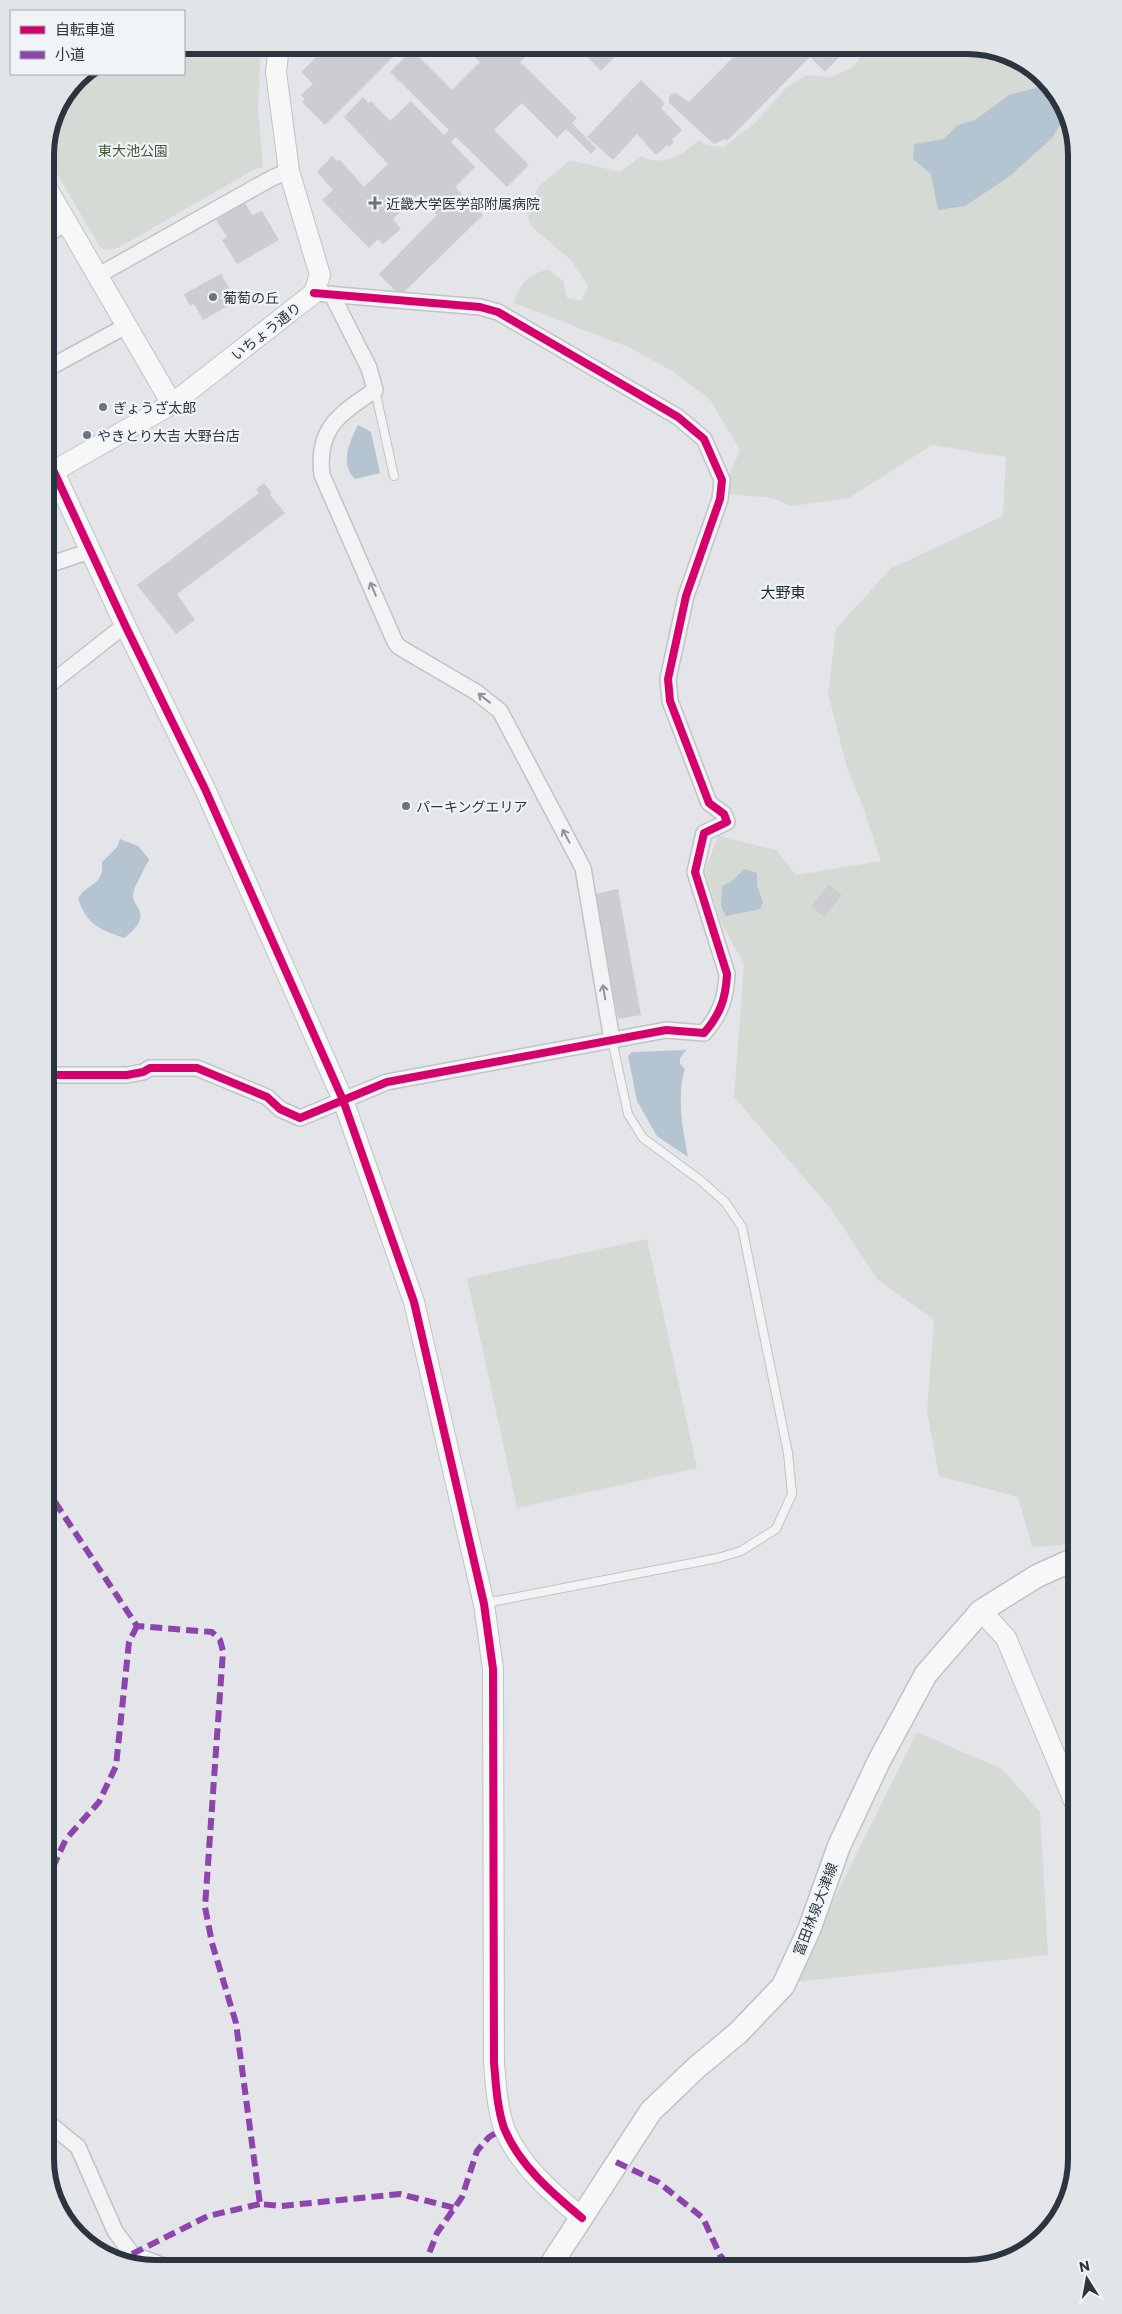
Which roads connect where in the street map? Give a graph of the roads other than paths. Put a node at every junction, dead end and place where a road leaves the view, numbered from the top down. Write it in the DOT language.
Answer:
graph roads {
  1 [pos="278,54"];
  2 [pos="289,171"];
  3 [pos="54,201"];
  4 [pos="67,223"];
  5 [pos="54,230"];
  6 [pos="98,276"];
  7 [pos="323,294"];
  8 [pos="126,326"];
  9 [pos="54,365"];
  10 [pos="375,390"];
  11 [pos="172,404"];
  12 [pos="54,472"];
  13 [pos="394,476"];
  14 [pos="54,482"];
  15 [pos="90,551"];
  16 [pos="54,563"];
  17 [pos="125,625"];
  18 [pos="54,681"];
  19 [pos="612,1040"];
  20 [pos="54,1075"];
  21 [pos="343,1100"];
  22 [pos="1068,1562"];
  23 [pos="484,1604"];
  24 [pos="981,1611"];
  25 [pos="1068,1786"];
  26 [pos="54,2127"];
  27 [pos="582,2218"];
  28 [pos="147,2260"];
  29 [pos="554,2260"];
  1 -- 2 [label="street, いちょう通り"];
  2 -- 6 [label="street"];
  2 -- 7 [label="street, いちょう通り"];
  3 -- 4 [label="street"];
  4 -- 5 [label="street"];
  4 -- 6 [label="street"];
  6 -- 8 [label="street"];
  7 -- 10 [label="street"];
  7 -- 11 [label="street, いちょう通り"];
  7 -- 19 [label="street"];
  8 -- 9 [label="street"];
  8 -- 11 [label="street"];
  10 -- 13 [label="lane"];
  19 -- 10 [label="street, one-way"];
  11 -- 12 [label="street, いちょう通り"];
  14 -- 15 [label="street"];
  15 -- 16 [label="street"];
  15 -- 17 [label="street"];
  17 -- 18 [label="street"];
  17 -- 21 [label="street"];
  19 -- 21 [label="street"];
  19 -- 23 [label="lane"];
  20 -- 21 [label="street"];
  21 -- 23 [label="street"];
  22 -- 24 [label="main road, 富田林泉大津線"];
  23 -- 27 [label="street"];
  24 -- 25 [label="street"];
  24 -- 27 [label="main road, 富田林泉大津線"];
  26 -- 28 [label="street"];
  27 -- 29 [label="main road, 富田林泉大津線"];
}
